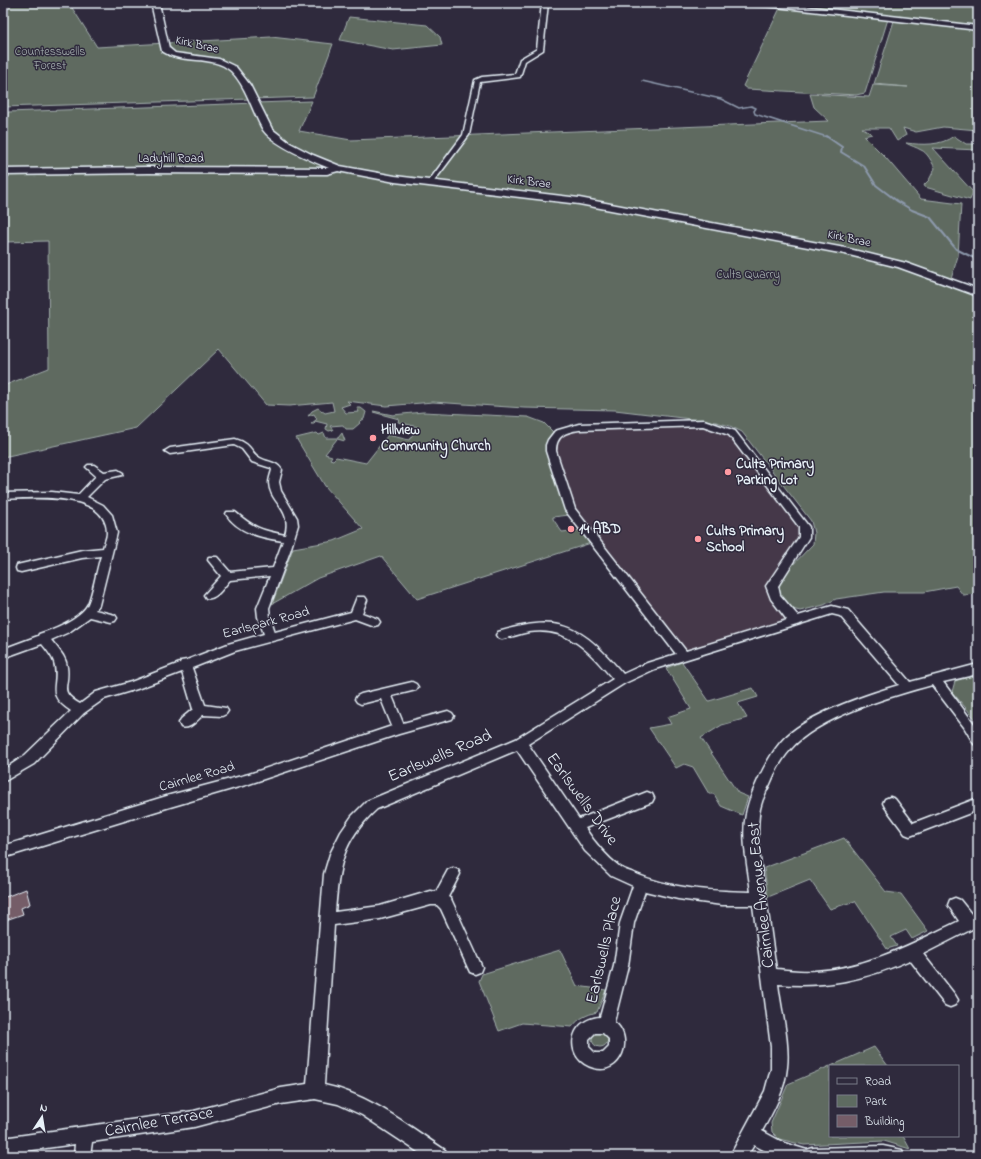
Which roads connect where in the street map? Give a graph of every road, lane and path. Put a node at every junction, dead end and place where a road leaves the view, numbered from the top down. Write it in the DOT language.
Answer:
graph roads {
  1 [pos="155,3"];
  2 [pos="545,3"];
  3 [pos="739,3"];
  4 [pos="978,28"];
  5 [pos="338,168"];
  6 [pos="3,172"];
  7 [pos="430,183"];
  8 [pos="978,293"];
  9 [pos="170,451"];
  10 [pos="91,467"];
  11 [pos="118,473"];
  12 [pos="102,476"];
  13 [pos="3,496"];
  14 [pos="81,498"];
  15 [pos="231,514"];
  16 [pos="289,539"];
  17 [pos="108,551"];
  18 [pos="213,560"];
  19 [pos="21,568"];
  20 [pos="277,572"];
  21 [pos="227,576"];
  22 [pos="210,595"];
  23 [pos="361,600"];
  24 [pos="88,612"];
  25 [pos="356,615"];
  26 [pos="111,618"];
  27 [pos="794,620"];
  28 [pos="374,622"];
  29 [pos="502,635"];
  30 [pos="43,637"];
  31 [pos="271,637"];
  32 [pos="3,654"];
  33 [pos="684,655"];
  34 [pos="185,664"];
  35 [pos="978,669"];
  36 [pos="621,680"];
  37 [pos="935,681"];
  38 [pos="412,687"];
  39 [pos="908,688"];
  40 [pos="385,694"];
  41 [pos="361,699"];
  42 [pos="80,710"];
  43 [pos="200,710"];
  44 [pos="222,711"];
  45 [pos="448,716"];
  46 [pos="185,723"];
  47 [pos="399,729"];
  48 [pos="978,740"];
  49 [pos="520,743"];
  50 [pos="3,777"];
  51 [pos="647,798"];
  52 [pos="890,803"];
  53 [pos="978,804"];
  54 [pos="576,826"];
  55 [pos="3,852"];
  56 [pos="453,874"];
  57 [pos="641,883"];
  58 [pos="440,899"];
  59 [pos="759,899"];
  60 [pos="955,905"];
  61 [pos="328,919"];
  62 [pos="974,921"];
  63 [pos="912,951"];
  64 [pos="474,967"];
  65 [pos="769,976"];
  66 [pos="950,1000"];
  67 [pos="605,1026"];
  68 [pos="315,1091"];
  69 [pos="84,1134"];
  70 [pos="751,1134"];
  71 [pos="3,1146"];
  72 [pos="82,1156"];
  73 [pos="440,1156"];
  74 [pos="738,1156"];
  75 [pos="801,1156"];
  76 [pos="813,1156"];
  77 [pos="896,1156"];
  1 -- 5 [label="street, Kirk Brae"];
  2 -- 7 [label="street"];
  3 -- 4 [label="street"];
  5 -- 6 [label="street, Ladyhill Road"];
  5 -- 7 [label="street, Kirk Brae"];
  7 -- 8 [label="street, Kirk Brae"];
  9 -- 16 [label="street"];
  10 -- 12 [label="street"];
  11 -- 12 [label="street"];
  12 -- 14 [label="street"];
  13 -- 14 [label="street"];
  14 -- 17 [label="street"];
  15 -- 16 [label="street"];
  16 -- 20 [label="street"];
  17 -- 19 [label="street"];
  17 -- 24 [label="street"];
  18 -- 21 [label="street"];
  20 -- 21 [label="street"];
  20 -- 31 [label="street"];
  21 -- 22 [label="street"];
  23 -- 25 [label="street"];
  24 -- 26 [label="street"];
  24 -- 30 [label="street"];
  25 -- 28 [label="street"];
  25 -- 31 [label="street, Earlspark Road"];
  27 -- 33 [label="street, Earlswells Road"];
  27 -- 33 [label="street"];
  27 -- 39 [label="street, Earlswells Road"];
  29 -- 36 [label="street"];
  30 -- 32 [label="street"];
  30 -- 42 [label="street"];
  31 -- 34 [label="street, Earlspark Road"];
  33 -- 36 [label="street, Earlswells Road"];
  34 -- 42 [label="street, Earlspark Road"];
  34 -- 43 [label="street"];
  35 -- 37 [label="street, Cairnlee Avenue East"];
  36 -- 49 [label="street, Earlswells Road"];
  37 -- 39 [label="street, Cairnlee Avenue East"];
  37 -- 48 [label="street"];
  38 -- 40 [label="street"];
  39 -- 59 [label="street, Cairnlee Avenue East"];
  40 -- 41 [label="street"];
  40 -- 47 [label="street"];
  42 -- 50 [label="street, Earlspark Road"];
  43 -- 44 [label="street"];
  43 -- 46 [label="street"];
  45 -- 47 [label="street, Cairnlee Road"];
  47 -- 55 [label="street, Cairnlee Road"];
  49 -- 54 [label="street, Earlswells Drive"];
  49 -- 61 [label="street, Earlswells Road"];
  51 -- 54 [label="street"];
  52 -- 53 [label="street"];
  54 -- 57 [label="street, Earlswells Drive"];
  56 -- 58 [label="street"];
  57 -- 59 [label="street, Earlswells Drive"];
  57 -- 67 [label="street, Earlswells Place"];
  58 -- 61 [label="street"];
  58 -- 64 [label="street"];
  59 -- 65 [label="street, Cairnlee Avenue East"];
  60 -- 62 [label="street"];
  61 -- 68 [label="street, Earlswells Road"];
  62 -- 63 [label="street"];
  63 -- 65 [label="street"];
  63 -- 66 [label="street"];
  65 -- 70 [label="street, Cairnlee Avenue East"];
  68 -- 69 [label="street, Cairnlee Terrace"];
  68 -- 73 [label="street"];
  69 -- 71 [label="street, Cairnlee Terrace"];
  69 -- 72 [label="street"];
  70 -- 74 [label="street, Cairnlee Avenue East"];
  70 -- 75 [label="street"];
  76 -- 77 [label="street"];
}
